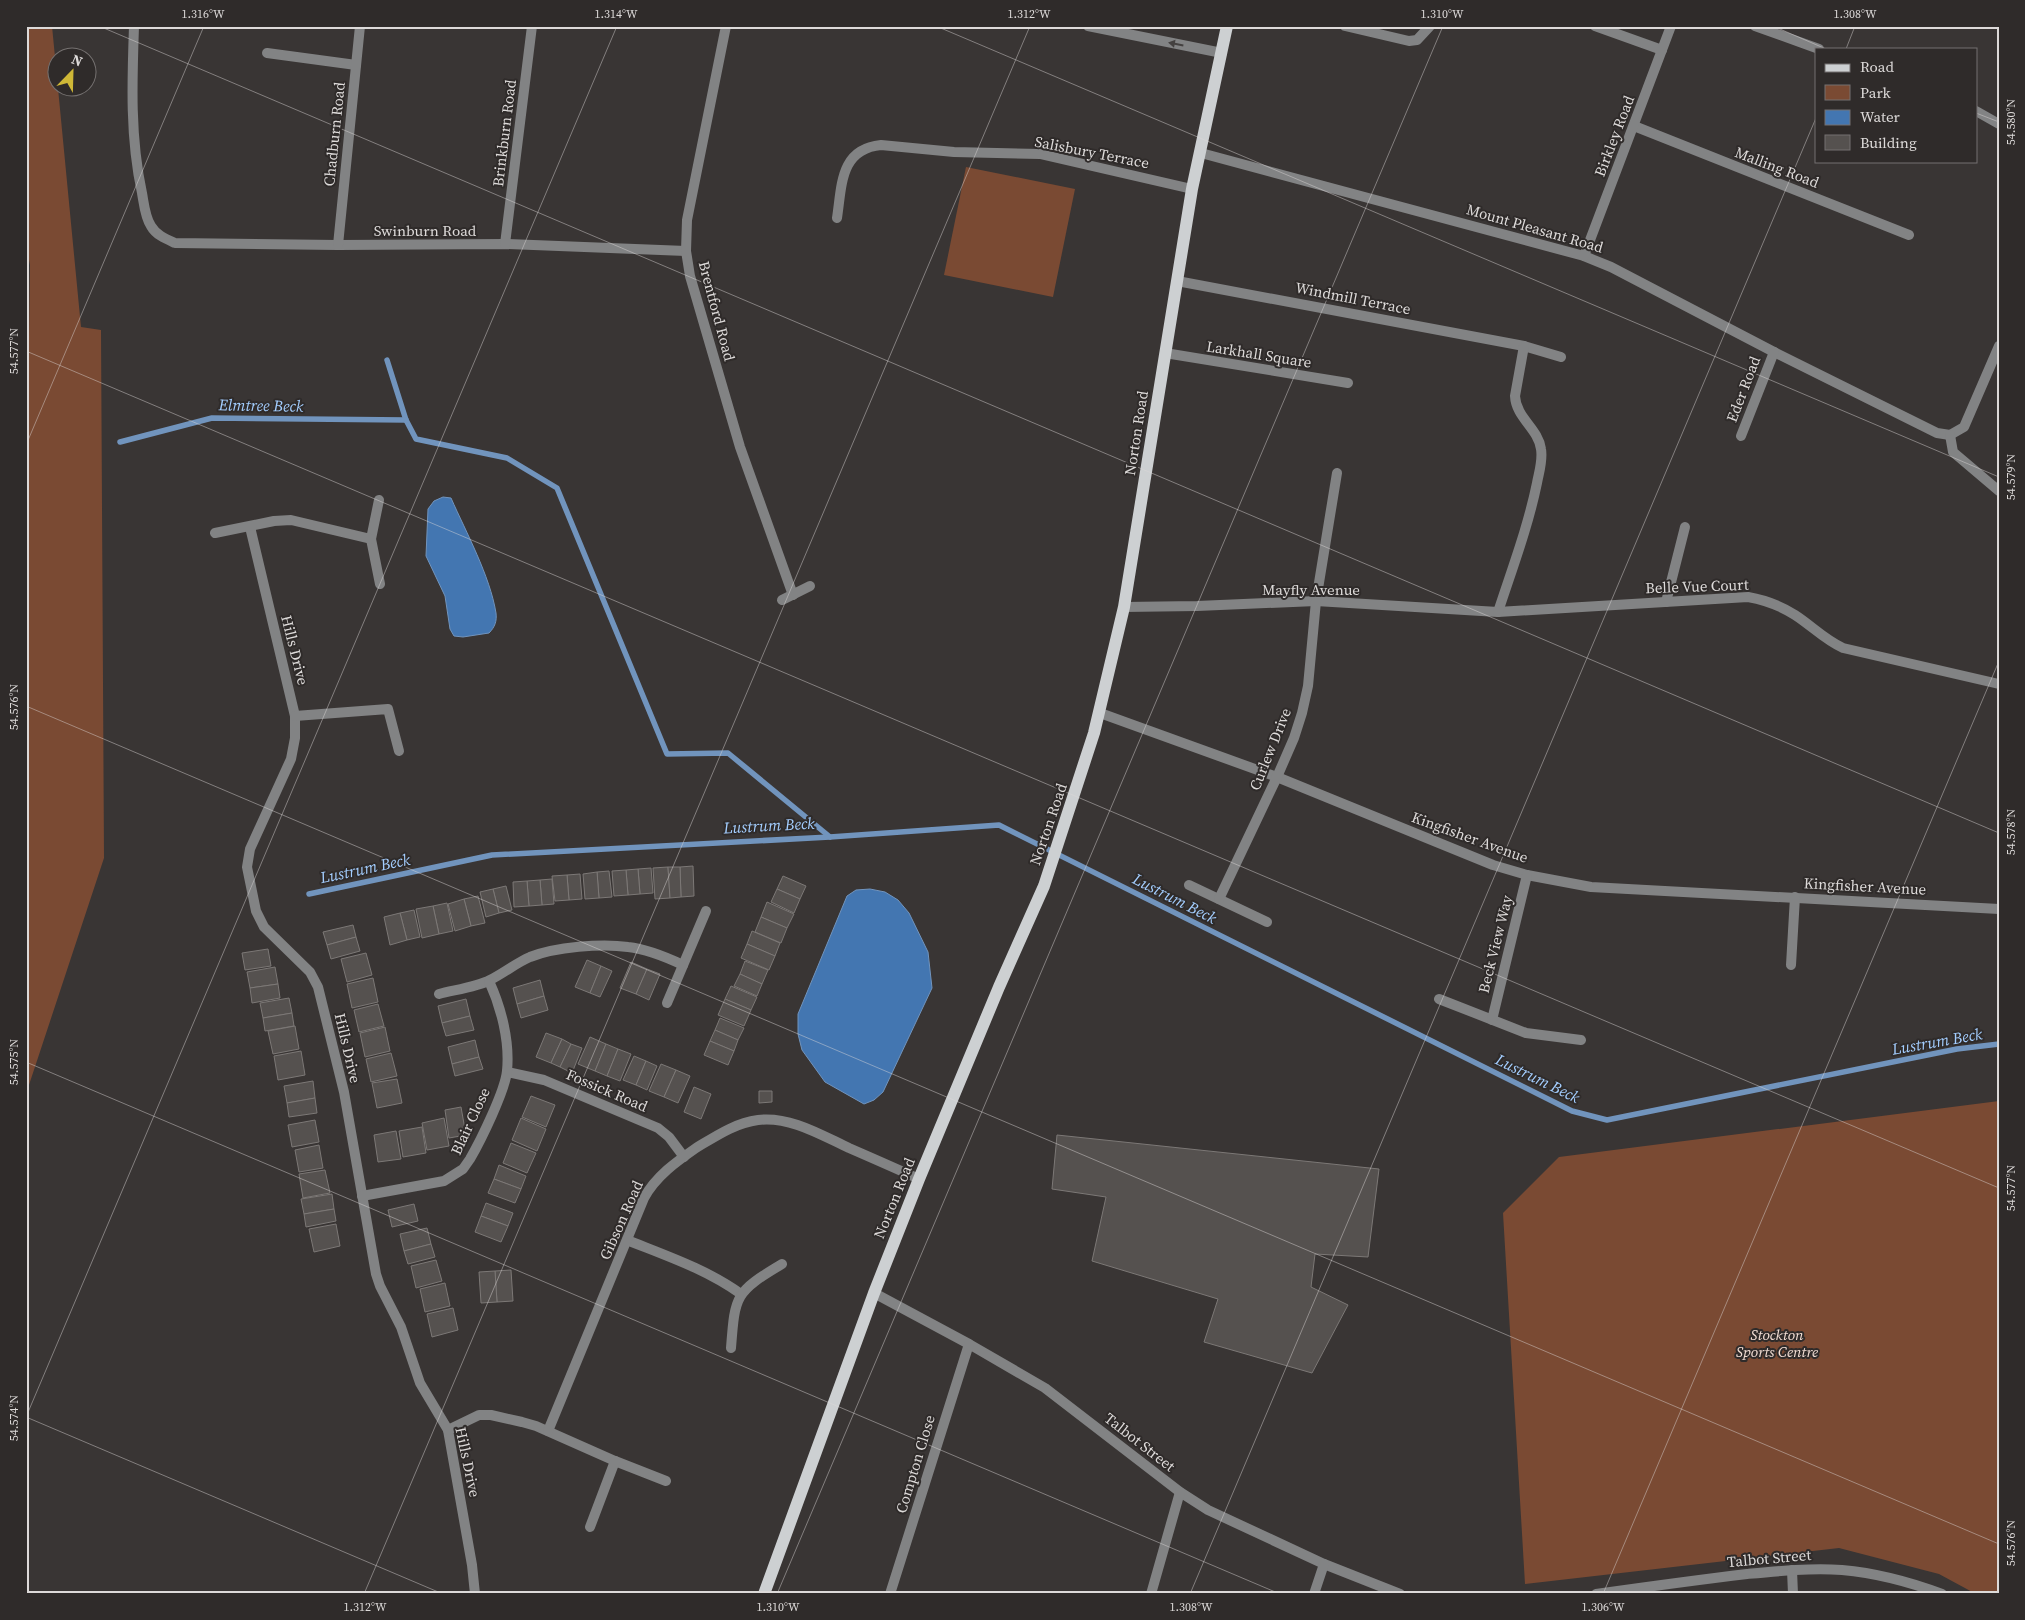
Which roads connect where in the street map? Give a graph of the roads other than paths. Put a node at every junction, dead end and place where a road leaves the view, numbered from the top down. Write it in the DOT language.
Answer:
graph roads {
  1 [pos="134,26"];
  2 [pos="360,26"];
  3 [pos="532,26"];
  4 [pos="726,26"];
  5 [pos="1088,26"];
  6 [pos="1227,26"];
  7 [pos="1345,26"];
  8 [pos="1430,26"];
  9 [pos="1594,26"];
  10 [pos="1671,26"];
  11 [pos="1755,26"];
  12 [pos="1815,48"];
  13 [pos="1662,50"];
  14 [pos="267,53"];
  15 [pos="1222,53"];
  16 [pos="356,65"];
  17 [pos="1978,112"];
  18 [pos="1999,124"];
  19 [pos="1634,126"];
  20 [pos="1201,153"];
  21 [pos="1192,189"];
  22 [pos="837,218"];
  23 [pos="1909,234"];
  24 [pos="505,244"];
  25 [pos="338,245"];
  26 [pos="686,251"];
  27 [pos="1584,256"];
  28 [pos="1178,281"];
  29 [pos="1524,346"];
  30 [pos="1999,346"];
  31 [pos="1774,352"];
  32 [pos="1165,353"];
  33 [pos="1561,356"];
  34 [pos="1348,383"];
  35 [pos="1950,435"];
  36 [pos="1741,436"];
  37 [pos="1337,473"];
  38 [pos="1999,491"];
  39 [pos="379,500"];
  40 [pos="250,527"];
  41 [pos="1685,527"];
  42 [pos="215,533"];
  43 [pos="371,539"];
  44 [pos="380,584"];
  45 [pos="810,586"];
  46 [pos="793,594"];
  47 [pos="782,600"];
  48 [pos="1316,601"];
  49 [pos="1666,602"];
  50 [pos="1124,607"];
  51 [pos="1498,612"];
  52 [pos="1999,684"];
  53 [pos="1100,714"];
  54 [pos="295,716"];
  55 [pos="399,751"];
  56 [pos="1276,777"];
  57 [pos="1527,875"];
  58 [pos="1189,885"];
  59 [pos="1795,897"];
  60 [pos="1219,899"];
  61 [pos="1999,909"];
  62 [pos="706,911"];
  63 [pos="1267,922"];
  64 [pos="1791,964"];
  65 [pos="683,965"];
  66 [pos="489,981"];
  67 [pos="438,994"];
  68 [pos="1439,999"];
  69 [pos="667,1003"];
  70 [pos="1492,1020"];
  71 [pos="1581,1040"];
  72 [pos="507,1072"];
  73 [pos="684,1157"];
  74 [pos="918,1179"];
  75 [pos="362,1196"];
  76 [pos="628,1240"];
  77 [pos="782,1264"];
  78 [pos="874,1293"];
  79 [pos="741,1294"];
  80 [pos="969,1344"];
  81 [pos="731,1348"];
  82 [pos="448,1430"];
  83 [pos="548,1431"];
  84 [pos="615,1461"];
  85 [pos="666,1481"];
  86 [pos="1180,1492"];
  87 [pos="590,1527"];
  88 [pos="1324,1564"];
  89 [pos="1792,1570"];
  90 [pos="1673,1589"];
  91 [pos="475,1594"];
  92 [pos="764,1594"];
  93 [pos="890,1594"];
  94 [pos="1151,1594"];
  95 [pos="1314,1594"];
  96 [pos="1400,1594"];
  97 [pos="1596,1594"];
  98 [pos="1793,1594"];
  99 [pos="1942,1594"];
  1 -- 25 [label="street, Swinburn Road"];
  2 -- 16 [label="street, Chadburn Road"];
  3 -- 24 [label="street, Brinkburn Road"];
  4 -- 26 [label="street, Brentford Road"];
  15 -- 5 [label="street, one-way"];
  6 -- 15 [label="main road, Norton Road"];
  7 -- 8 [label="street"];
  9 -- 13 [label="street"];
  10 -- 13 [label="street, Birkley Road"];
  11 -- 12 [label="street"];
  13 -- 19 [label="street, Birkley Road"];
  14 -- 16 [label="street"];
  15 -- 20 [label="main road, Norton Road"];
  16 -- 25 [label="street, Chadburn Road"];
  17 -- 18 [label="street"];
  19 -- 23 [label="street, Malling Road"];
  19 -- 27 [label="street, Birkley Road"];
  20 -- 21 [label="main road, Norton Road"];
  20 -- 27 [label="street, Mount Pleasant Road"];
  21 -- 22 [label="street, Salisbury Terrace"];
  21 -- 28 [label="main road, Norton Road"];
  24 -- 25 [label="street, Swinburn Road"];
  24 -- 26 [label="street, Swinburn Road"];
  26 -- 46 [label="street, Brentford Road"];
  27 -- 31 [label="street, Mount Pleasant Road"];
  28 -- 29 [label="street, Windmill Terrace"];
  28 -- 32 [label="main road, Norton Road"];
  29 -- 33 [label="street, Windmill Terrace"];
  29 -- 51 [label="street"];
  30 -- 35 [label="street"];
  31 -- 35 [label="street, Mount Pleasant Road"];
  31 -- 36 [label="street, Eder Road"];
  32 -- 34 [label="street, Larkhall Square"];
  32 -- 50 [label="main road, Norton Road"];
  35 -- 38 [label="street"];
  37 -- 48 [label="street, Curlew Drive"];
  39 -- 43 [label="street"];
  40 -- 42 [label="street"];
  40 -- 43 [label="street"];
  40 -- 54 [label="street, Hills Drive"];
  41 -- 49 [label="street"];
  43 -- 44 [label="street"];
  45 -- 46 [label="street"];
  46 -- 47 [label="street"];
  48 -- 50 [label="street, Mayfly Avenue"];
  48 -- 51 [label="street, Mayfly Avenue"];
  48 -- 56 [label="street, Curlew Drive"];
  49 -- 51 [label="street, Belle Vue Court"];
  49 -- 52 [label="street, Belle Vue Court"];
  50 -- 53 [label="main road, Norton Road"];
  53 -- 56 [label="street, Kingfisher Avenue"];
  53 -- 74 [label="main road, Norton Road"];
  54 -- 55 [label="street"];
  54 -- 75 [label="street, Hills Drive"];
  56 -- 57 [label="street, Kingfisher Avenue"];
  56 -- 60 [label="street, Curlew Drive"];
  57 -- 59 [label="street, Kingfisher Avenue"];
  57 -- 70 [label="street, Beck View Way"];
  58 -- 60 [label="street"];
  59 -- 61 [label="street, Kingfisher Avenue"];
  59 -- 64 [label="street"];
  60 -- 63 [label="street"];
  62 -- 65 [label="street"];
  65 -- 66 [label="street"];
  65 -- 69 [label="street"];
  66 -- 67 [label="street"];
  66 -- 72 [label="street, Blair Close"];
  68 -- 70 [label="street, Beck View Way"];
  70 -- 71 [label="street, Beck View Way"];
  72 -- 73 [label="street, Fossick Road"];
  72 -- 75 [label="street, Blair Close"];
  73 -- 74 [label="street, Gibson Road"];
  73 -- 76 [label="street, Gibson Road"];
  74 -- 78 [label="main road, Norton Road"];
  75 -- 82 [label="street, Hills Drive"];
  76 -- 79 [label="street"];
  76 -- 83 [label="street, Gibson Road"];
  77 -- 79 [label="street"];
  78 -- 80 [label="street, Talbot Street"];
  78 -- 92 [label="main road, Norton Road"];
  79 -- 81 [label="street"];
  80 -- 86 [label="street, Talbot Street"];
  80 -- 93 [label="street, Compton Close"];
  82 -- 83 [label="street"];
  82 -- 91 [label="street, Hills Drive"];
  83 -- 84 [label="street"];
  84 -- 85 [label="street"];
  84 -- 87 [label="street"];
  86 -- 88 [label="street, Talbot Street"];
  86 -- 94 [label="street"];
  88 -- 95 [label="street"];
  88 -- 96 [label="street, Talbot Street"];
  89 -- 90 [label="street, Talbot Street"];
  89 -- 98 [label="street"];
  89 -- 99 [label="street, Talbot Street"];
  90 -- 97 [label="street, Talbot Street"];
}
